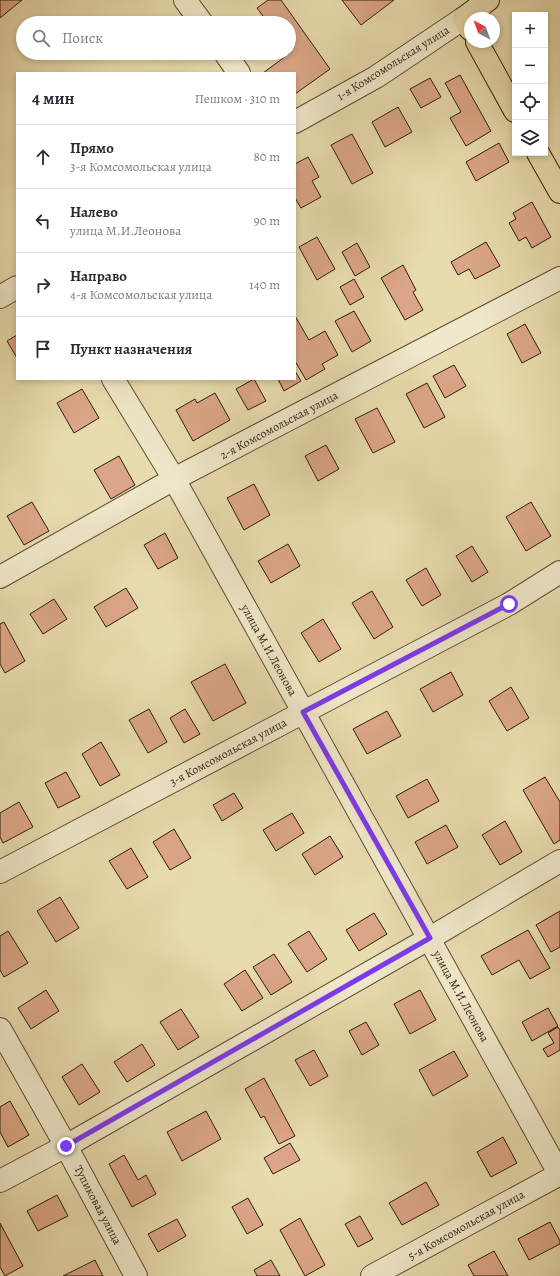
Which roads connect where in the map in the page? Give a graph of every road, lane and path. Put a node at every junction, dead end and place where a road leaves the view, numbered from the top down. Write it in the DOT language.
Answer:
graph roads {
  1 [pos="185,0"];
  2 [pos="488,0"];
  3 [pos="478,12"];
  4 [pos="197,16"];
  5 [pos="464,26"];
  6 [pos="480,48"];
  7 [pos="229,60"];
  8 [pos="238,72"];
  9 [pos="512,106"];
  10 [pos="296,121"];
  11 [pos="540,156"];
  12 [pos="560,192"];
  13 [pos="560,278"];
  14 [pos="16,288"];
  15 [pos="0,297"];
  16 [pos="114,380"];
  17 [pos="174,480"];
  18 [pos="560,572"];
  19 [pos="0,577"];
  20 [pos="303,712"];
  21 [pos="560,861"];
  22 [pos="0,872"];
  23 [pos="430,938"];
  24 [pos="0,1029"];
  25 [pos="66,1146"];
  26 [pos="560,1174"];
  27 [pos="0,1181"];
  28 [pos="136,1276"];
  29 [pos="372,1276"];
  1 -- 4 [label="street"];
  2 -- 3 [label="main road, 1-я Комсомольская улица"];
  5 -- 10 [label="street, 1-я Комсомольская улица"];
  6 -- 9 [label="main road"];
  7 -- 8 [label="street"];
  11 -- 12 [label="main road"];
  13 -- 17 [label="street, 2-я Комсомольская улица"];
  14 -- 15 [label="street"];
  16 -- 17 [label="street, улица М.И.Леонова"];
  17 -- 19 [label="street, 2-я Комсомольская улица"];
  17 -- 20 [label="street, улица М.И.Леонова"];
  18 -- 20 [label="street, 3-я Комсомольская улица"];
  20 -- 22 [label="street, 3-я Комсомольская улица"];
  20 -- 23 [label="street, улица М.И.Леонова"];
  21 -- 23 [label="street"];
  23 -- 25 [label="street"];
  23 -- 26 [label="street, улица М.И.Леонова"];
  24 -- 25 [label="street, Тупиковая улица"];
  25 -- 27 [label="street"];
  25 -- 28 [label="street, Тупиковая улица"];
  26 -- 29 [label="street, 5-я Комсомольская улица"];
}
